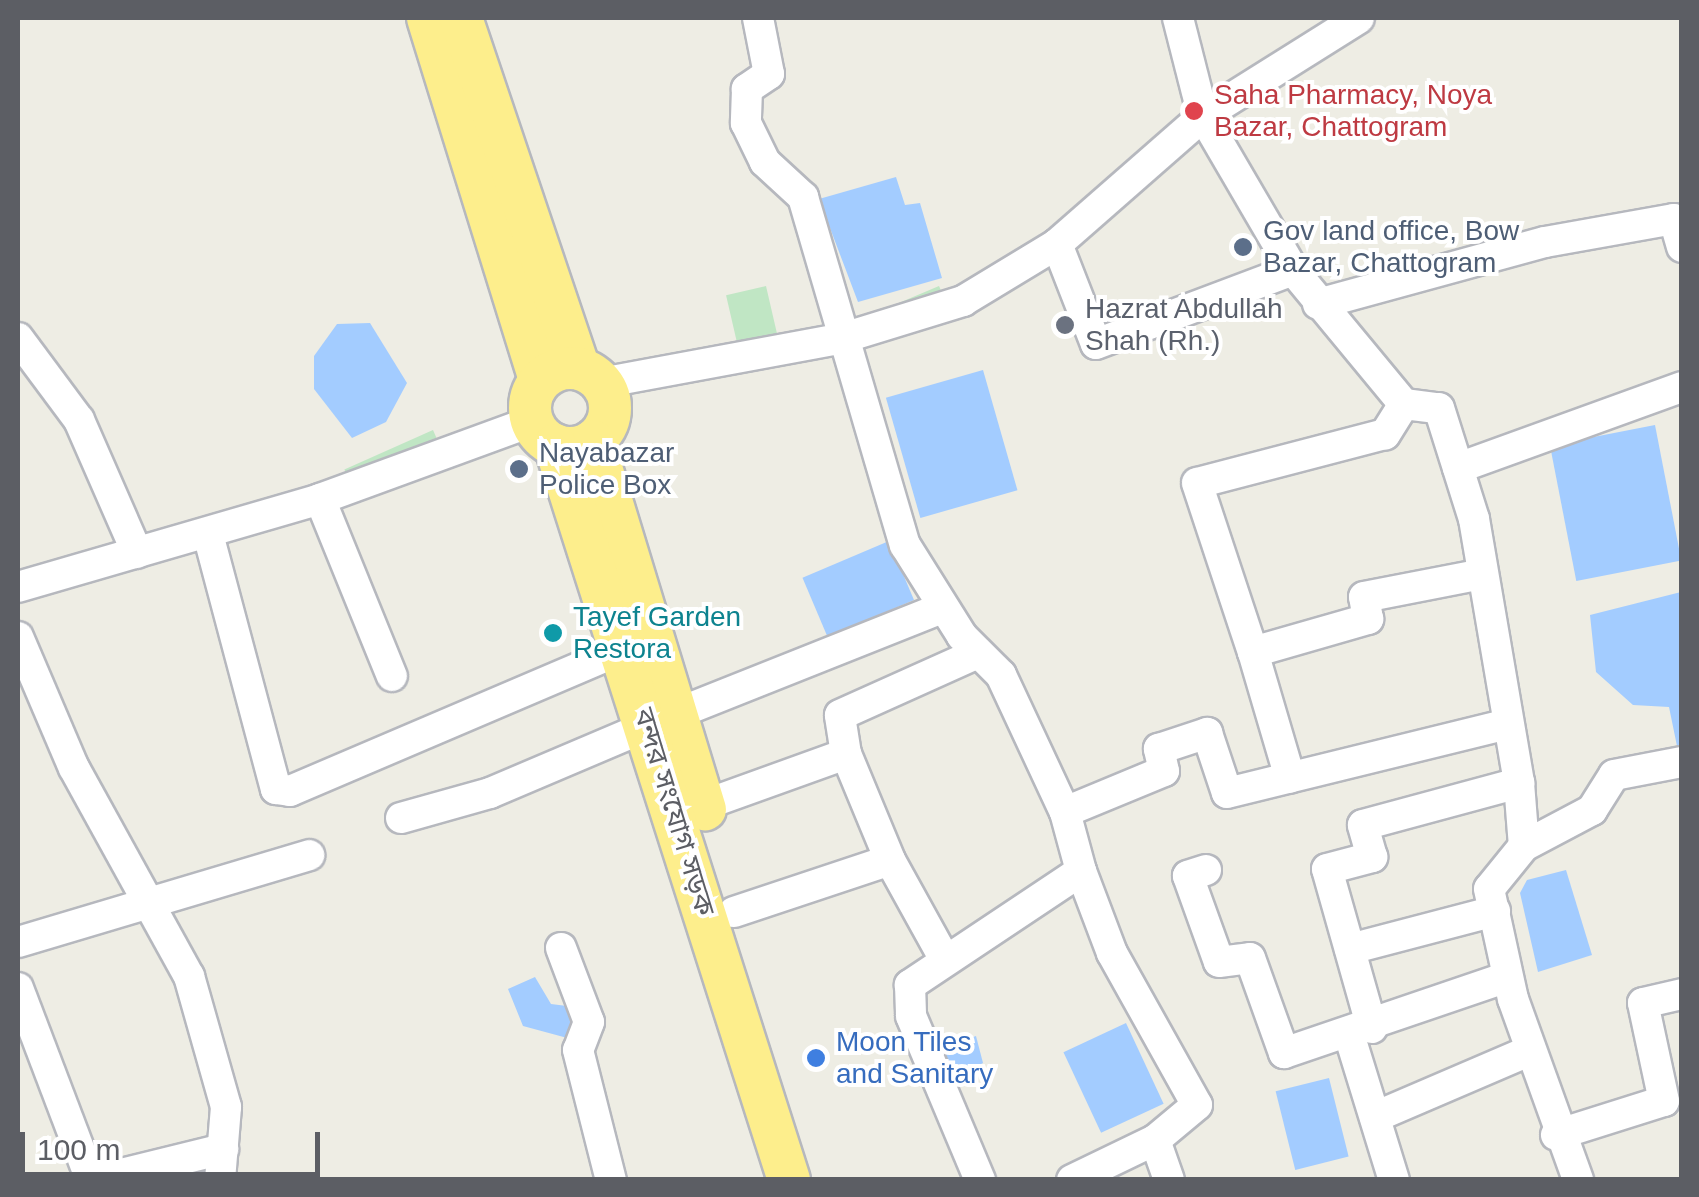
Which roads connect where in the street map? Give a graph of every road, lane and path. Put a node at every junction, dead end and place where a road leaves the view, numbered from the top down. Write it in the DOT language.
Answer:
graph roads {
  1 [pos="428,18"];
  2 [pos="461,18"];
  3 [pos="758,18"];
  4 [pos="1178,18"];
  5 [pos="1359,18"];
  6 [pos="1203,116"];
  7 [pos="1679,228"];
  8 [pos="1058,244"];
  9 [pos="1293,270"];
  10 [pos="1318,304"];
  11 [pos="18,338"];
  12 [pos="843,338"];
  13 [pos="573,377"];
  14 [pos="1682,387"];
  15 [pos="1404,404"];
  16 [pos="560,436"];
  17 [pos="1458,468"];
  18 [pos="320,499"];
  19 [pos="208,534"];
  20 [pos="137,553"];
  21 [pos="1482,574"];
  22 [pos="18,588"];
  23 [pos="942,608"];
  24 [pos="18,636"];
  25 [pos="621,650"];
  26 [pos="1254,652"];
  27 [pos="978,653"];
  28 [pos="392,676"];
  29 [pos="663,719"];
  30 [pos="1503,724"];
  31 [pos="846,754"];
  32 [pos="1682,762"];
  33 [pos="1290,778"];
  34 [pos="1519,783"];
  35 [pos="704,804"];
  36 [pos="1065,812"];
  37 [pos="402,818"];
  38 [pos="1524,846"];
  39 [pos="309,855"];
  40 [pos="890,860"];
  41 [pos="1206,870"];
  42 [pos="1081,871"];
  43 [pos="148,902"];
  44 [pos="1495,911"];
  45 [pos="734,912"];
  46 [pos="18,942"];
  47 [pos="561,948"];
  48 [pos="1350,949"];
  49 [pos="944,958"];
  50 [pos="1507,977"];
  51 [pos="18,988"];
  52 [pos="1682,994"];
  53 [pos="1361,1031"];
  54 [pos="1529,1050"];
  55 [pos="1375,1117"];
  56 [pos="1556,1135"];
  57 [pos="1154,1140"];
  58 [pos="221,1164"];
  59 [pos="94,1180"];
  60 [pos="611,1180"];
  61 [pos="789,1180"];
  62 [pos="812,1180"];
  63 [pos="980,1180"];
  64 [pos="1072,1180"];
  65 [pos="1169,1180"];
  66 [pos="1394,1180"];
  67 [pos="1578,1180"];
  1 -- 13 [label="highway"];
  2 -- 13 [label="highway"];
  3 -- 12 [label="street"];
  4 -- 6 [label="street"];
  5 -- 6 [label="street"];
  6 -- 8 [label="street"];
  6 -- 9 [label="street"];
  7 -- 10 [label="street"];
  8 -- 9 [label="street"];
  8 -- 12 [label="street"];
  9 -- 10 [label="street"];
  10 -- 15 [label="street"];
  11 -- 20 [label="street"];
  12 -- 13 [label="street"];
  12 -- 23 [label="street"];
  13 -- 16 [label="highway"];
  13 -- 16 [label="highway"];
  14 -- 17 [label="street"];
  15 -- 17 [label="street"];
  15 -- 26 [label="street"];
  16 -- 18 [label="street"];
  16 -- 25 [label="highway, বন্দর সংযোগ সড়ক"];
  16 -- 29 [label="highway, বন্দর সংযোগ সড়ক"];
  17 -- 21 [label="street"];
  18 -- 19 [label="street"];
  18 -- 28 [label="street"];
  19 -- 20 [label="street"];
  19 -- 25 [label="street"];
  20 -- 22 [label="street"];
  21 -- 26 [label="street"];
  21 -- 30 [label="street"];
  23 -- 27 [label="street"];
  23 -- 29 [label="street"];
  24 -- 43 [label="street"];
  25 -- 29 [label="highway, বন্দর সংযোগ সড়ক"];
  26 -- 33 [label="street"];
  27 -- 31 [label="street"];
  27 -- 36 [label="street"];
  29 -- 35 [label="highway, বন্দর সংযোগ সড়ক"];
  29 -- 37 [label="street"];
  29 -- 61 [label="highway, বন্দর সংযোগ সড়ক"];
  30 -- 33 [label="street"];
  30 -- 34 [label="street"];
  31 -- 35 [label="street"];
  31 -- 40 [label="street"];
  32 -- 38 [label="street"];
  33 -- 36 [label="street"];
  34 -- 38 [label="street"];
  34 -- 48 [label="street"];
  35 -- 45 [label="highway, বন্দর সংযোগ সড়ক"];
  36 -- 42 [label="street"];
  38 -- 44 [label="street"];
  39 -- 43 [label="street"];
  40 -- 45 [label="street"];
  40 -- 49 [label="street"];
  41 -- 53 [label="street"];
  42 -- 49 [label="street"];
  42 -- 57 [label="street"];
  43 -- 46 [label="street"];
  43 -- 58 [label="street"];
  44 -- 48 [label="street"];
  44 -- 50 [label="street"];
  45 -- 62 [label="highway, বন্দর সংযোগ সড়ক"];
  47 -- 60 [label="street"];
  48 -- 53 [label="street"];
  49 -- 63 [label="street"];
  50 -- 53 [label="street"];
  50 -- 54 [label="street"];
  51 -- 59 [label="street"];
  52 -- 56 [label="street"];
  53 -- 55 [label="street"];
  54 -- 55 [label="street"];
  54 -- 56 [label="street"];
  55 -- 66 [label="street"];
  56 -- 67 [label="street"];
  57 -- 64 [label="street"];
  57 -- 65 [label="street"];
  58 -- 59 [label="street"];
}
